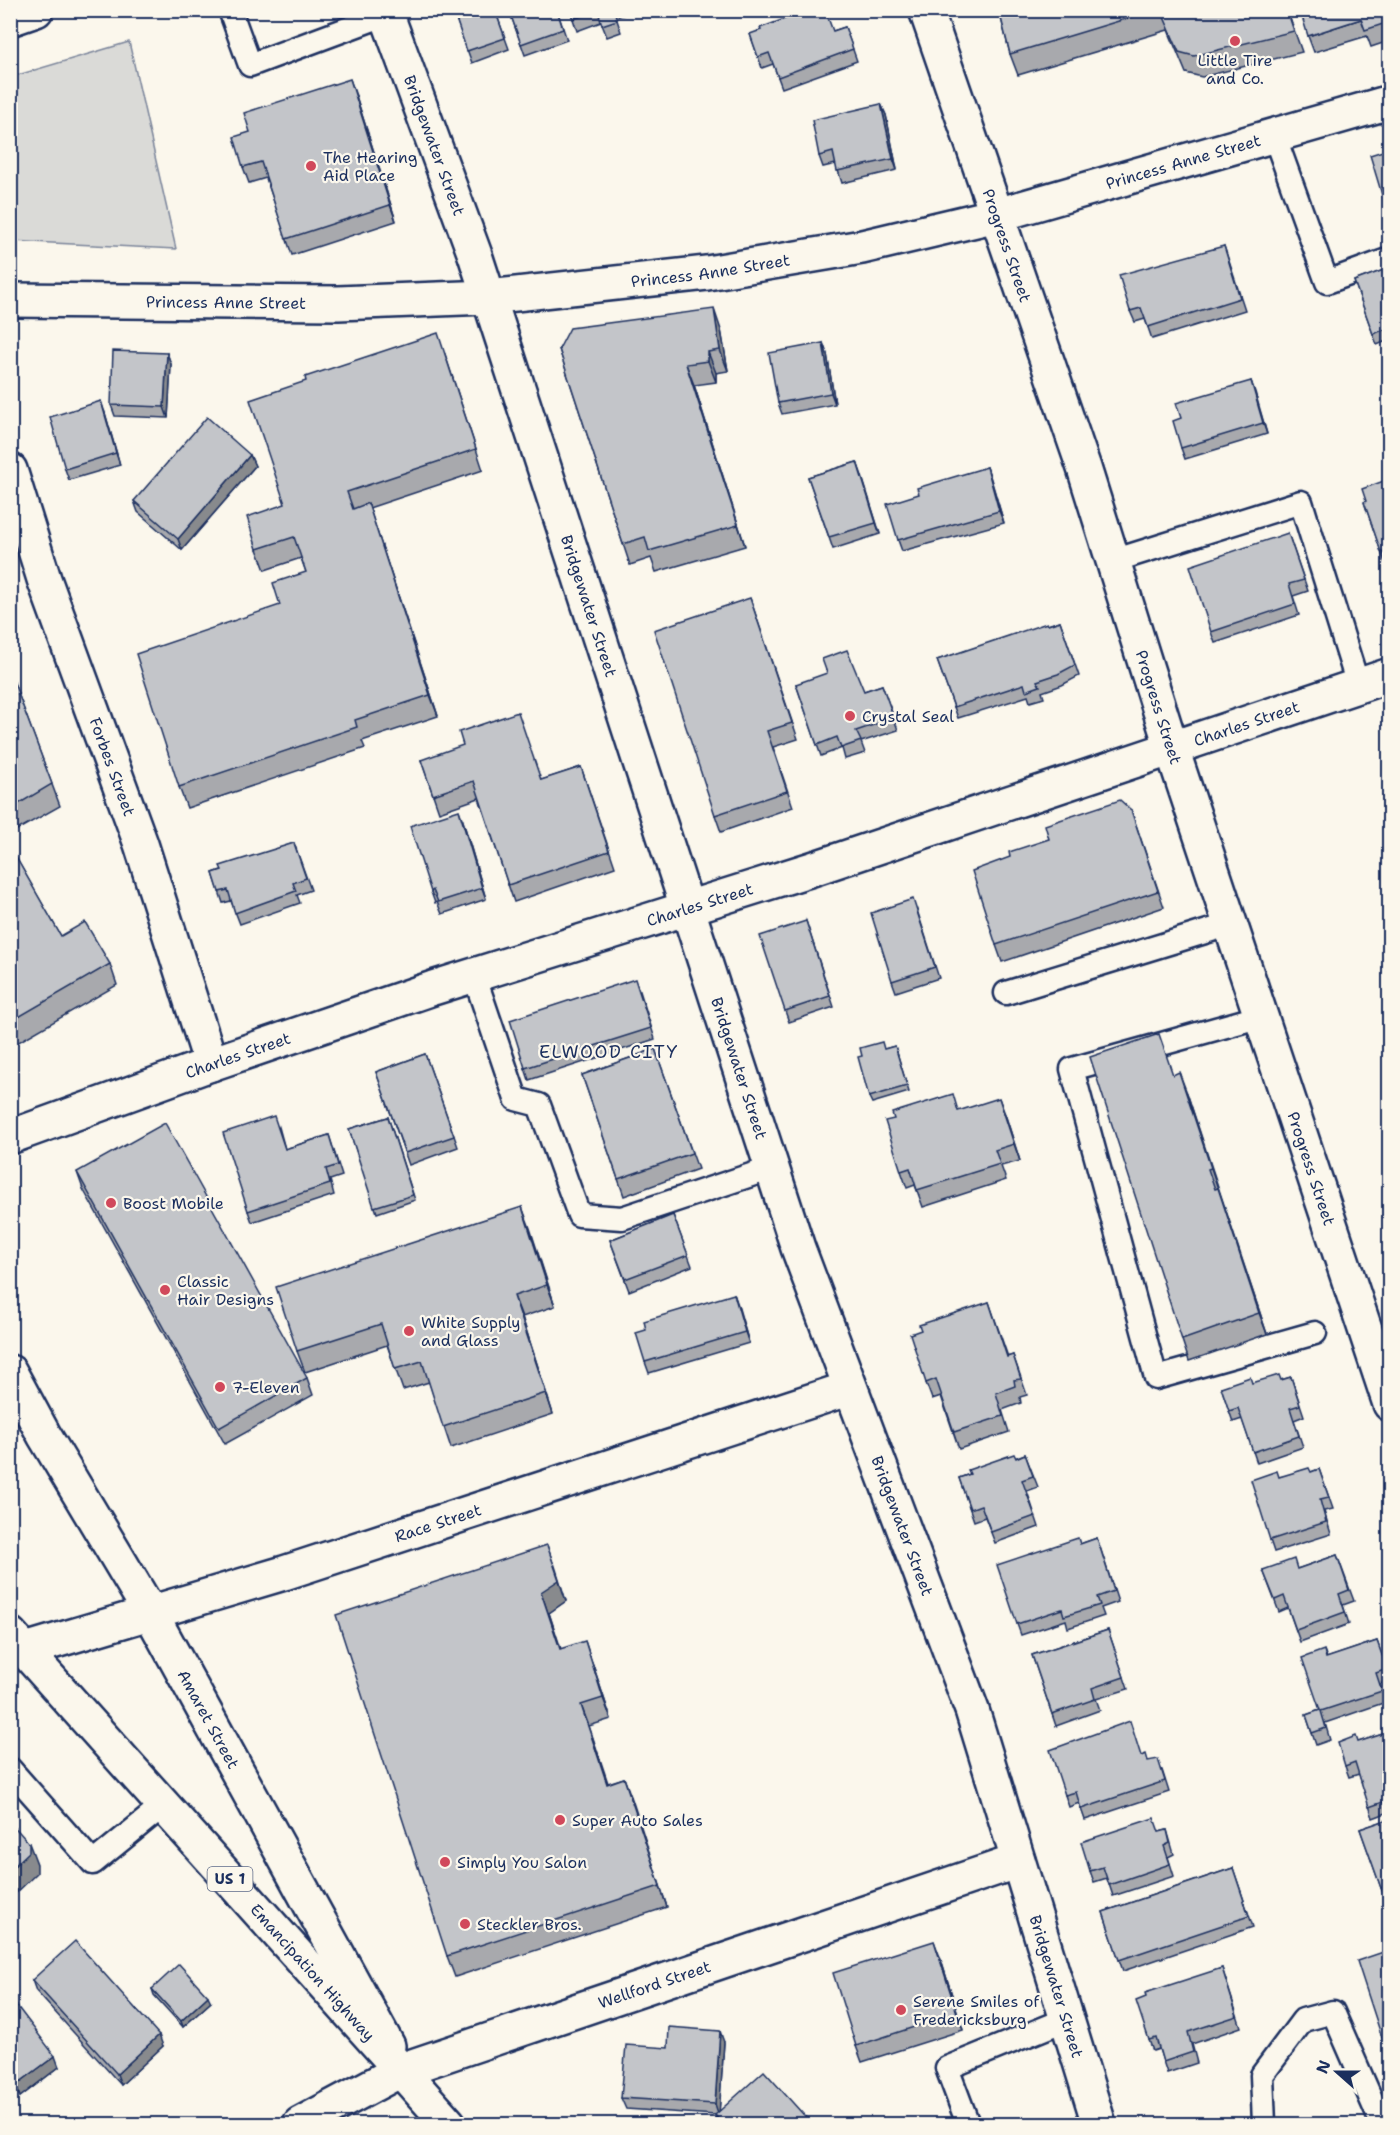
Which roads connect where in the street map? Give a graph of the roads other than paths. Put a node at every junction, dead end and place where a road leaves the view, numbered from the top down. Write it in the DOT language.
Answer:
graph roads {
  1 [pos="36,10"];
  2 [pos="230,10"];
  3 [pos="926,10"];
  4 [pos="386,13"];
  5 [pos="10,19"];
  6 [pos="1389,102"];
  7 [pos="1274,135"];
  8 [pos="997,215"];
  9 [pos="1389,259"];
  10 [pos="488,297"];
  11 [pos="10,300"];
  12 [pos="10,470"];
  13 [pos="1113,561"];
  14 [pos="1389,675"];
  15 [pos="1358,685"];
  16 [pos="1172,746"];
  17 [pos="688,908"];
  18 [pos="1231,924"];
  19 [pos="474,975"];
  20 [pos="1006,993"];
  21 [pos="1262,1016"];
  22 [pos="211,1064"];
  23 [pos="10,1137"];
  24 [pos="772,1168"];
  25 [pos="1315,1334"];
  26 [pos="10,1372"];
  27 [pos="850,1388"];
  28 [pos="1389,1404"];
  29 [pos="150,1612"];
  30 [pos="18,1642"];
  31 [pos="10,1769"];
  32 [pos="164,1805"];
  33 [pos="1018,1861"];
  34 [pos="1067,2019"];
  35 [pos="401,2070"];
  36 [pos="300,2124"];
  37 [pos="449,2124"];
  38 [pos="968,2124"];
  39 [pos="1099,2124"];
  40 [pos="1264,2124"];
  41 [pos="1382,2124"];
  1 -- 5 [label="street"];
  2 -- 4 [label="lane"];
  3 -- 8 [label="street, Progress Street"];
  4 -- 10 [label="street, Bridgewater Street"];
  6 -- 7 [label="street, Princess Anne Street"];
  7 -- 8 [label="street, Princess Anne Street"];
  7 -- 9 [label="lane"];
  8 -- 10 [label="street, Princess Anne Street"];
  8 -- 13 [label="street, Progress Street"];
  10 -- 11 [label="street, Princess Anne Street"];
  10 -- 17 [label="street, Bridgewater Street"];
  12 -- 22 [label="street, Forbes Street"];
  13 -- 15 [label="lane"];
  13 -- 16 [label="street, Progress Street"];
  14 -- 15 [label="street, Charles Street"];
  15 -- 16 [label="street, Charles Street"];
  16 -- 17 [label="street, Charles Street"];
  16 -- 18 [label="street, Progress Street"];
  17 -- 19 [label="street, Charles Street"];
  17 -- 24 [label="street, Bridgewater Street"];
  18 -- 20 [label="lane"];
  18 -- 21 [label="street, Progress Street"];
  19 -- 22 [label="street, Charles Street"];
  19 -- 24 [label="lane"];
  21 -- 25 [label="lane"];
  21 -- 28 [label="street, Progress Street"];
  22 -- 23 [label="street, Charles Street"];
  24 -- 27 [label="street, Bridgewater Street"];
  26 -- 29 [label="street, Amaret Street"];
  27 -- 29 [label="street, Race Street"];
  27 -- 33 [label="street, Bridgewater Street"];
  29 -- 30 [label="street, Race Street"];
  29 -- 35 [label="street, Amaret Street"];
  30 -- 32 [label="street, Emancipation Highway / US 1"];
  31 -- 32 [label="lane"];
  32 -- 35 [label="street, Emancipation Highway / US 1"];
  33 -- 34 [label="street, Bridgewater Street"];
  33 -- 35 [label="street, Wellford Street"];
  34 -- 38 [label="lane"];
  34 -- 39 [label="street, Bridgewater Street"];
  35 -- 36 [label="street, Wellford Street"];
  35 -- 37 [label="street, Emancipation Highway / US 1"];
  40 -- 41 [label="lane"];
}
